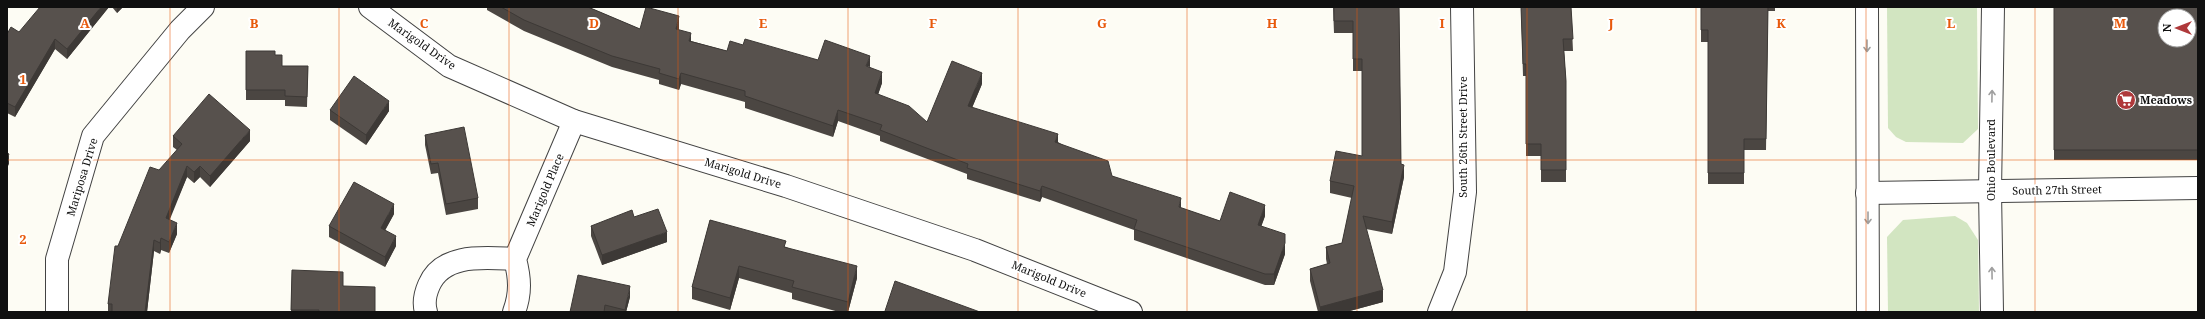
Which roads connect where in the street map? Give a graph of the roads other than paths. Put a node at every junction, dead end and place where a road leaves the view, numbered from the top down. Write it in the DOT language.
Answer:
graph roads {
  1 [pos="203,7"];
  2 [pos="370,7"];
  3 [pos="1462,7"];
  4 [pos="1867,7"];
  5 [pos="1993,7"];
  6 [pos="574,121"];
  7 [pos="2198,188"];
  8 [pos="1990,191"];
  9 [pos="1867,193"];
  10 [pos="515,259"];
  11 [pos="57,312"];
  12 [pos="426,312"];
  13 [pos="514,312"];
  14 [pos="1131,312"];
  15 [pos="1439,312"];
  16 [pos="1868,312"];
  17 [pos="1992,312"];
  1 -- 11 [label="street, Mariposa Drive"];
  2 -- 6 [label="street, Marigold Drive"];
  3 -- 15 [label="street, South 26th Street Drive"];
  4 -- 9 [label="street, one-way"];
  8 -- 5 [label="street, Ohio Boulevard, one-way"];
  6 -- 10 [label="street, Marigold Place"];
  6 -- 14 [label="street, Marigold Drive"];
  7 -- 8 [label="street, South 27th Street"];
  8 -- 9 [label="street, South 27th Street"];
  17 -- 8 [label="street, Ohio Boulevard, one-way"];
  9 -- 16 [label="street, one-way"];
  10 -- 12 [label="street"];
  10 -- 13 [label="street"];
}
